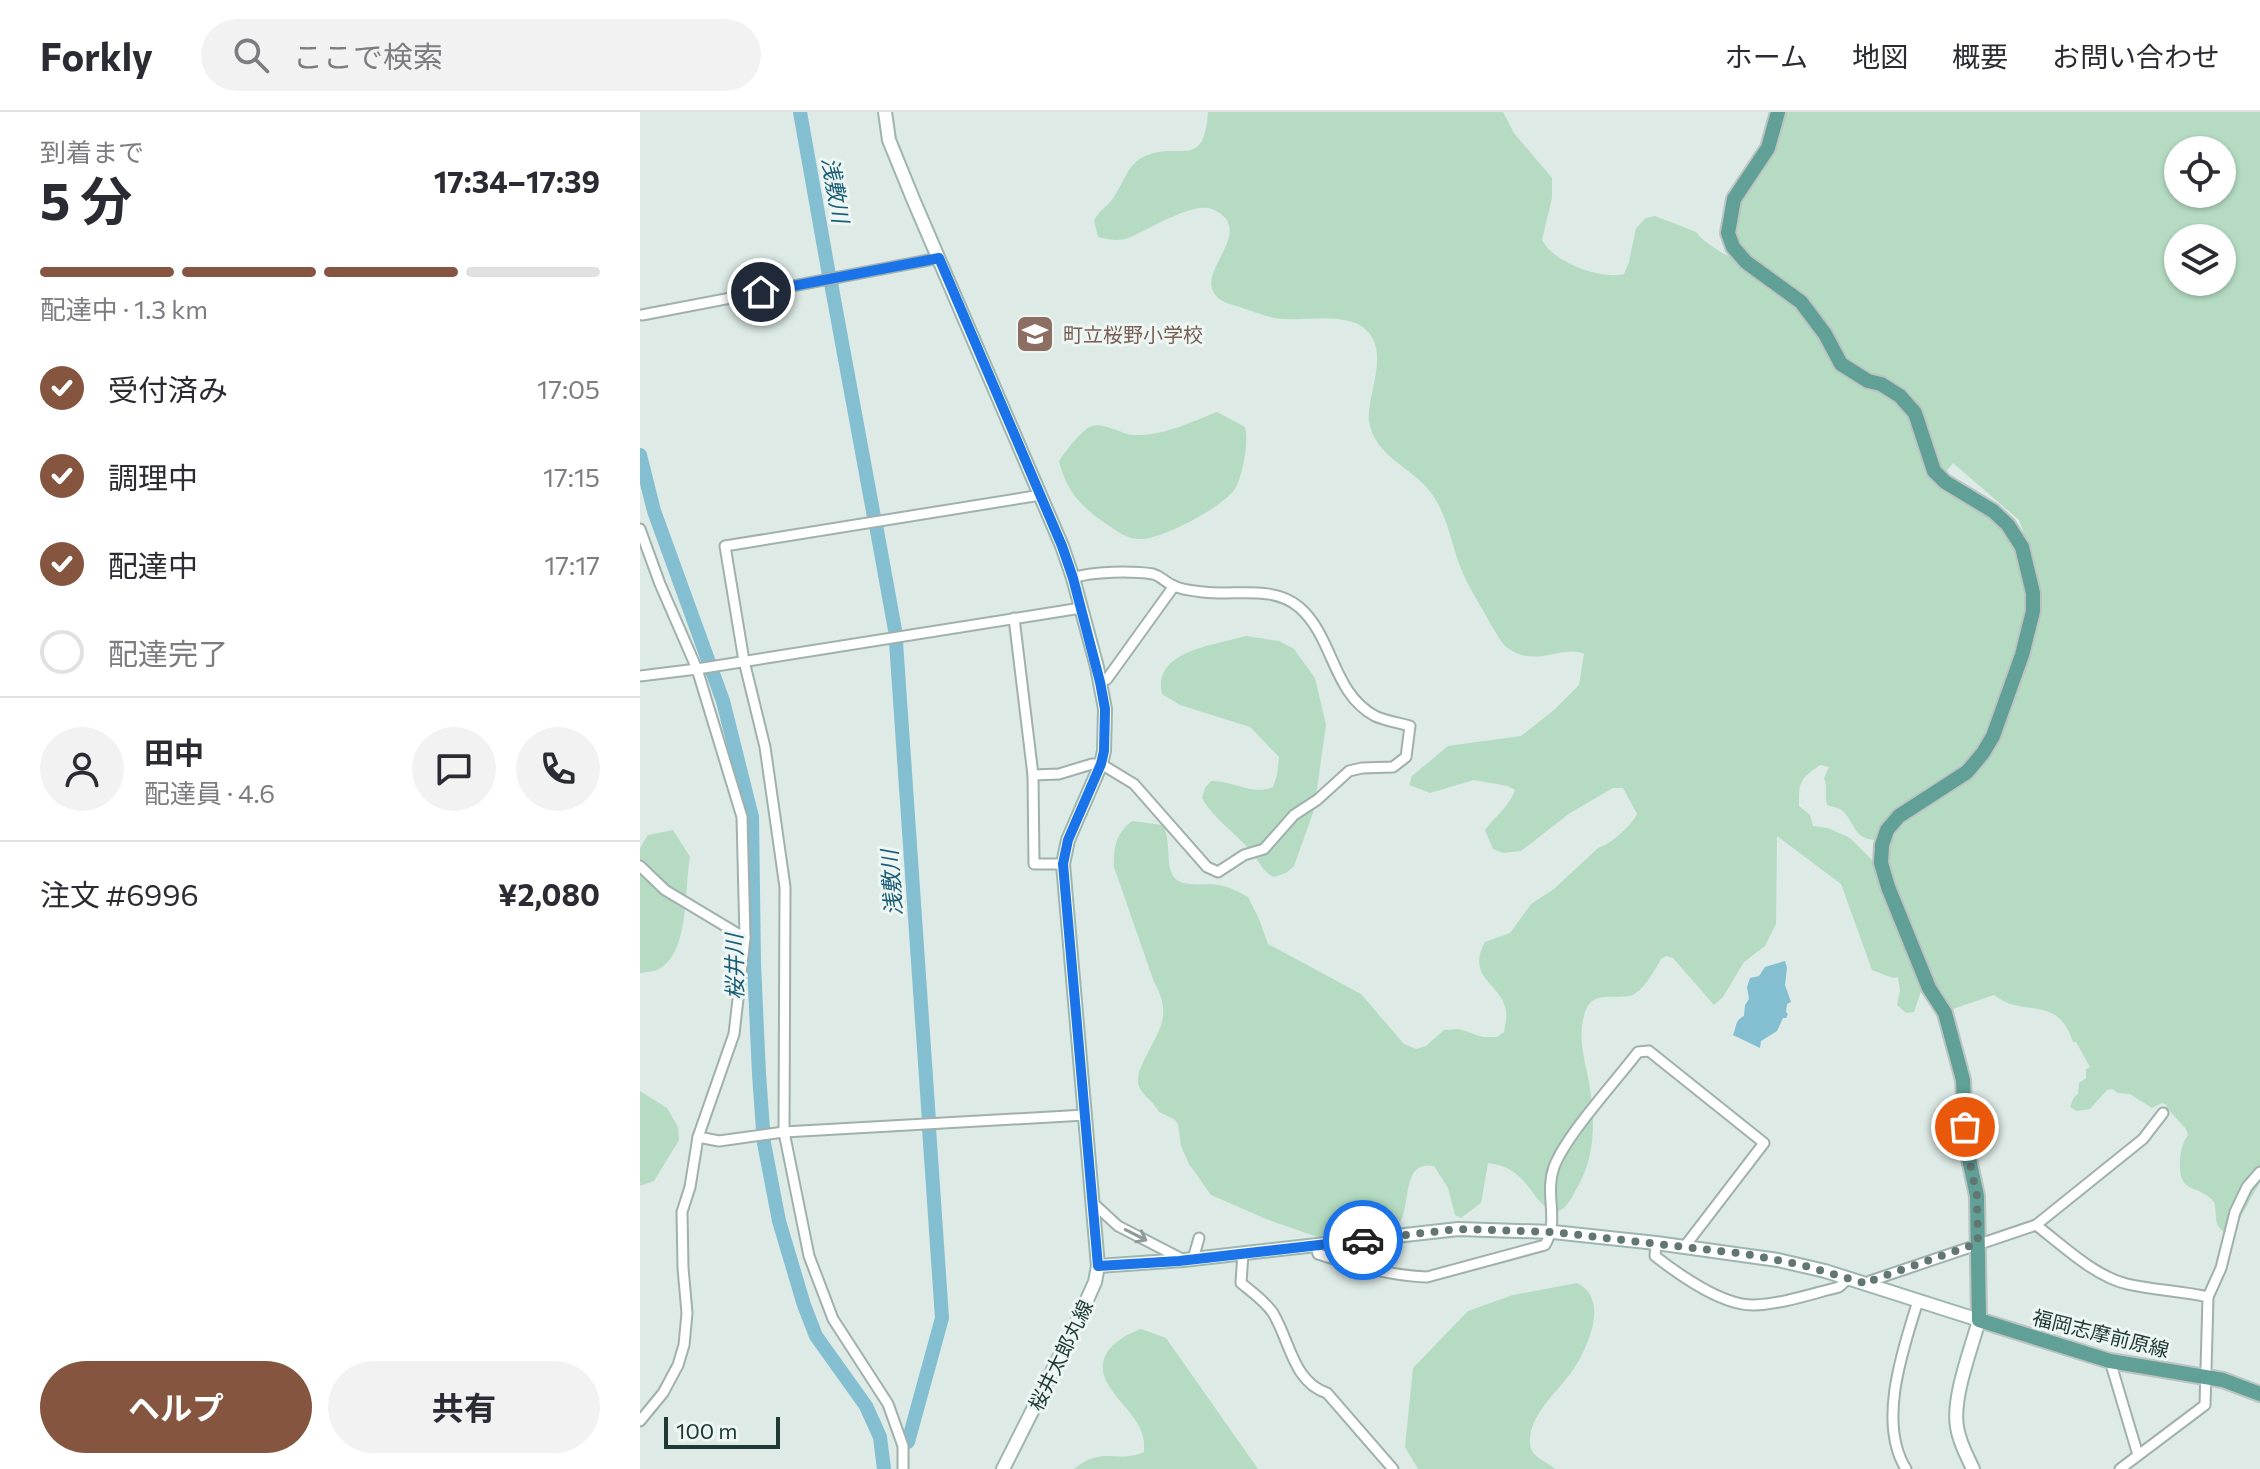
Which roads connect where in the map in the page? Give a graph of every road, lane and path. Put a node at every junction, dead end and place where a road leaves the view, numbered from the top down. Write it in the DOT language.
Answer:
graph roads {
  1 [pos="885,112"];
  2 [pos="1778,112"];
  3 [pos="939,258"];
  4 [pos="642,315"];
  5 [pos="1041,495"];
  6 [pos="640,529"];
  7 [pos="1073,578"];
  8 [pos="1174,586"];
  9 [pos="1081,608"];
  10 [pos="1014,618"];
  11 [pos="744,661"];
  12 [pos="697,669"];
  13 [pos="640,676"];
  14 [pos="1100,682"];
  15 [pos="1101,764"];
  16 [pos="1033,775"];
  17 [pos="1063,864"];
  18 [pos="640,866"];
  19 [pos="745,938"];
  20 [pos="2163,1113"];
  21 [pos="1085,1115"];
  22 [pos="780,1133"];
  23 [pos="698,1137"];
  24 [pos="2260,1172"];
  25 [pos="1093,1203"];
  26 [pos="2036,1225"];
  27 [pos="1553,1232"];
  28 [pos="1199,1238"];
  29 [pos="1656,1243"];
  30 [pos="1978,1243"];
  31 [pos="1316,1246"];
  32 [pos="1685,1246"];
  33 [pos="1243,1253"];
  34 [pos="1189,1260"];
  35 [pos="1098,1266"];
  36 [pos="1848,1279"];
  37 [pos="1868,1284"];
  38 [pos="2208,1297"];
  39 [pos="1918,1301"];
  40 [pos="1979,1320"];
  41 [pos="2110,1361"];
  42 [pos="2207,1377"];
  43 [pos="2260,1394"];
  44 [pos="640,1421"];
  45 [pos="2138,1455"];
  46 [pos="903,1469"];
  47 [pos="1003,1469"];
  48 [pos="1393,1469"];
  49 [pos="1906,1469"];
  50 [pos="1973,1469"];
  51 [pos="2120,1469"];
  1 -- 3 [label="street"];
  2 -- 30 [label="main road"];
  3 -- 4 [label="street"];
  3 -- 5 [label="street"];
  5 -- 7 [label="street"];
  5 -- 11 [label="street"];
  6 -- 12 [label="street"];
  7 -- 8 [label="street"];
  7 -- 9 [label="street"];
  8 -- 14 [label="street"];
  8 -- 15 [label="street"];
  9 -- 10 [label="street"];
  9 -- 14 [label="street"];
  10 -- 11 [label="street"];
  10 -- 16 [label="street"];
  11 -- 12 [label="street"];
  11 -- 22 [label="street"];
  12 -- 13 [label="street"];
  12 -- 19 [label="street"];
  14 -- 15 [label="street"];
  15 -- 16 [label="street"];
  15 -- 17 [label="street"];
  16 -- 17 [label="street"];
  17 -- 21 [label="street"];
  18 -- 19 [label="street"];
  19 -- 23 [label="street"];
  20 -- 26 [label="street"];
  21 -- 22 [label="street"];
  21 -- 25 [label="street"];
  22 -- 23 [label="street"];
  22 -- 46 [label="street"];
  23 -- 44 [label="street"];
  24 -- 38 [label="street"];
  25 -- 34 [label="street, one-way"];
  25 -- 35 [label="street"];
  26 -- 30 [label="street"];
  26 -- 38 [label="street"];
  27 -- 29 [label="street"];
  27 -- 31 [label="street"];
  27 -- 31 [label="street"];
  27 -- 32 [label="street"];
  28 -- 34 [label="street"];
  29 -- 32 [label="street"];
  29 -- 36 [label="street"];
  30 -- 37 [label="street"];
  30 -- 40 [label="main road"];
  31 -- 33 [label="street"];
  32 -- 36 [label="street"];
  33 -- 34 [label="street"];
  33 -- 48 [label="street"];
  34 -- 35 [label="street"];
  35 -- 47 [label="street, 桜井太郎丸線"];
  36 -- 37 [label="street"];
  37 -- 39 [label="street"];
  38 -- 42 [label="street"];
  39 -- 40 [label="street"];
  39 -- 49 [label="street"];
  40 -- 41 [label="main road, 福岡志摩前原線"];
  40 -- 50 [label="street"];
  41 -- 42 [label="main road, 福岡志摩前原線"];
  41 -- 45 [label="street"];
  42 -- 43 [label="main road, 福岡志摩前原線"];
  42 -- 45 [label="street"];
  45 -- 51 [label="street"];
}
